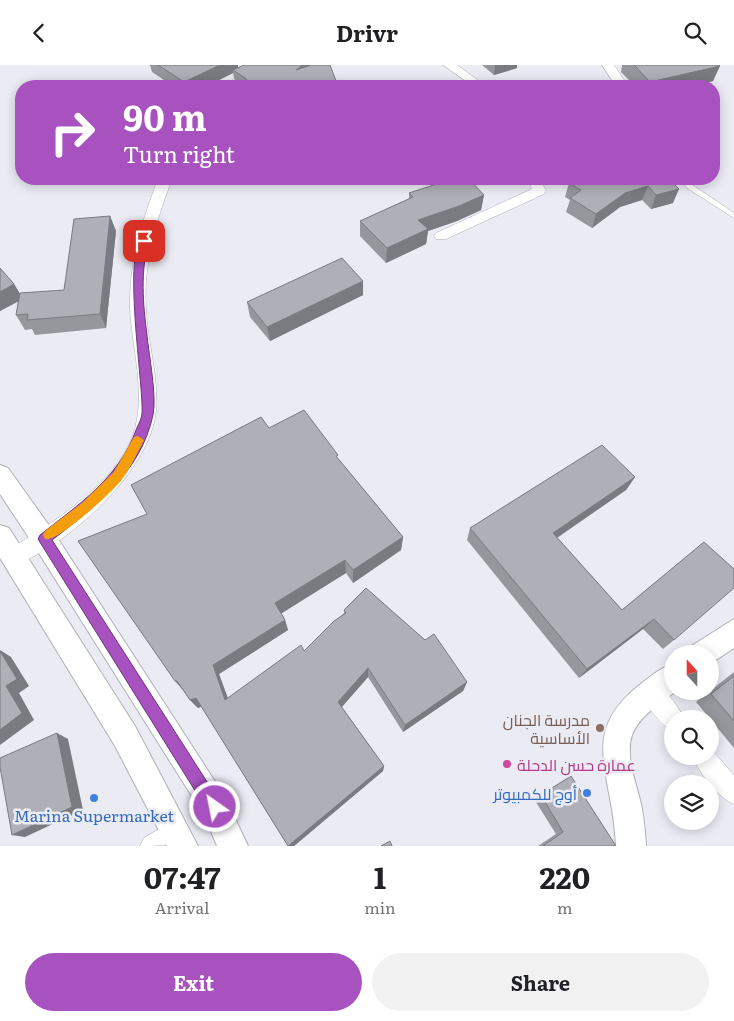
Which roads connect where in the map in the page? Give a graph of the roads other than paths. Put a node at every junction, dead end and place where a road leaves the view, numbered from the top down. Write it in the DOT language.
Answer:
graph roads {
  1 [pos="252,65"];
  2 [pos="449,65"];
  3 [pos="608,65"];
  4 [pos="238,80"];
  5 [pos="471,80"];
  6 [pos="618,80"];
  7 [pos="163,185"];
  8 [pos="536,185"];
  9 [pos="687,185"];
  10 [pos="734,216"];
  11 [pos="441,236"];
  12 [pos="0,475"];
  13 [pos="44,539"];
  14 [pos="6,546"];
  15 [pos="734,632"];
  16 [pos="715,645"];
  17 [pos="662,685"];
  18 [pos="670,710"];
  19 [pos="711,765"];
  20 [pos="734,793"];
  21 [pos="179,838"];
  22 [pos="152,846"];
  23 [pos="233,846"];
  24 [pos="630,846"];
  1 -- 4 [label="street"];
  2 -- 5 [label="street"];
  3 -- 6 [label="street"];
  7 -- 13 [label="street"];
  8 -- 11 [label="street"];
  9 -- 10 [label="lane"];
  12 -- 13 [label="street"];
  13 -- 14 [label="street"];
  13 -- 23 [label="street"];
  14 -- 21 [label="street"];
  15 -- 16 [label="street"];
  17 -- 18 [label="street"];
  17 -- 24 [label="street"];
  19 -- 20 [label="street"];
  21 -- 22 [label="street"];
}
